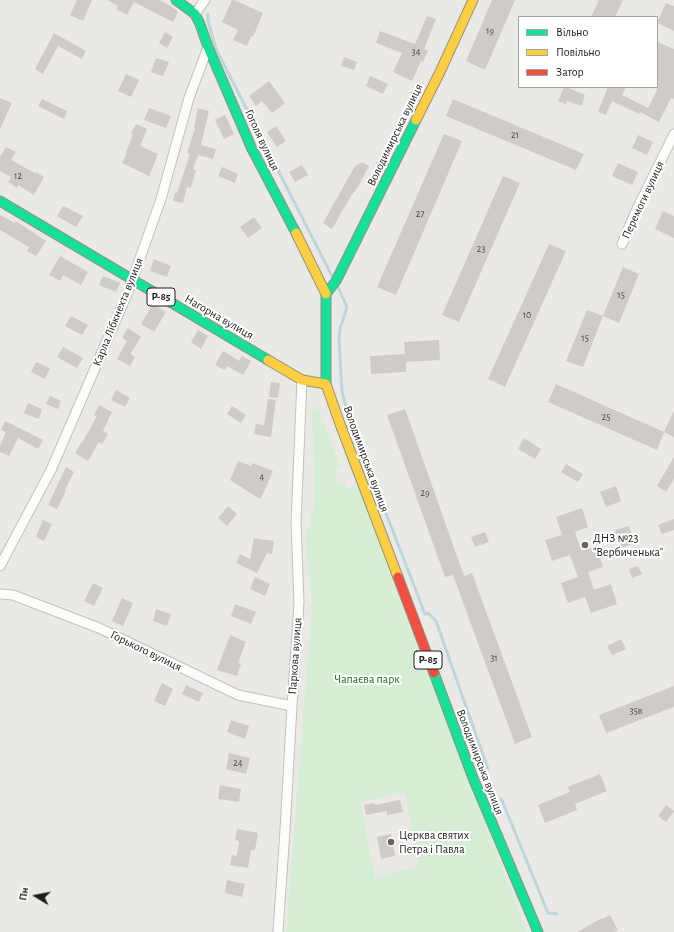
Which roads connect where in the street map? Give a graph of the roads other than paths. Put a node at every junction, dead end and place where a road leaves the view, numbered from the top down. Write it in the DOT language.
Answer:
graph roads {
  1 [pos="176,0"];
  2 [pos="205,0"];
  3 [pos="473,0"];
  4 [pos="195,14"];
  5 [pos="208,47"];
  6 [pos="674,134"];
  7 [pos="0,201"];
  8 [pos="622,244"];
  9 [pos="132,280"];
  10 [pos="326,294"];
  11 [pos="302,380"];
  12 [pos="326,384"];
  13 [pos="0,566"];
  14 [pos="0,594"];
  15 [pos="292,706"];
  16 [pos="278,932"];
  17 [pos="538,932"];
  1 -- 4 [label="main road"];
  2 -- 4 [label="street"];
  3 -- 10 [label="main road, Володимирська вулиця"];
  4 -- 5 [label="main road, Гоголя вулиця"];
  5 -- 9 [label="street, Карла Лібкнехта вулиця"];
  5 -- 10 [label="main road, Гоголя вулиця"];
  6 -- 8 [label="street, Перемоги вулиця"];
  7 -- 9 [label="main road, Нагорна вулиця / Р-85"];
  9 -- 11 [label="main road, Нагорна вулиця / Р-85"];
  9 -- 13 [label="street, Карла Лібкнехта вулиця"];
  10 -- 12 [label="main road, Володимирська вулиця"];
  11 -- 12 [label="main road, Нагорна вулиця / Р-85"];
  11 -- 15 [label="street, Паркова вулиця"];
  12 -- 17 [label="main road, Володимирська вулиця / Р-85"];
  14 -- 15 [label="street, Горького вулиця"];
  15 -- 16 [label="street, Паркова вулиця"];
}
